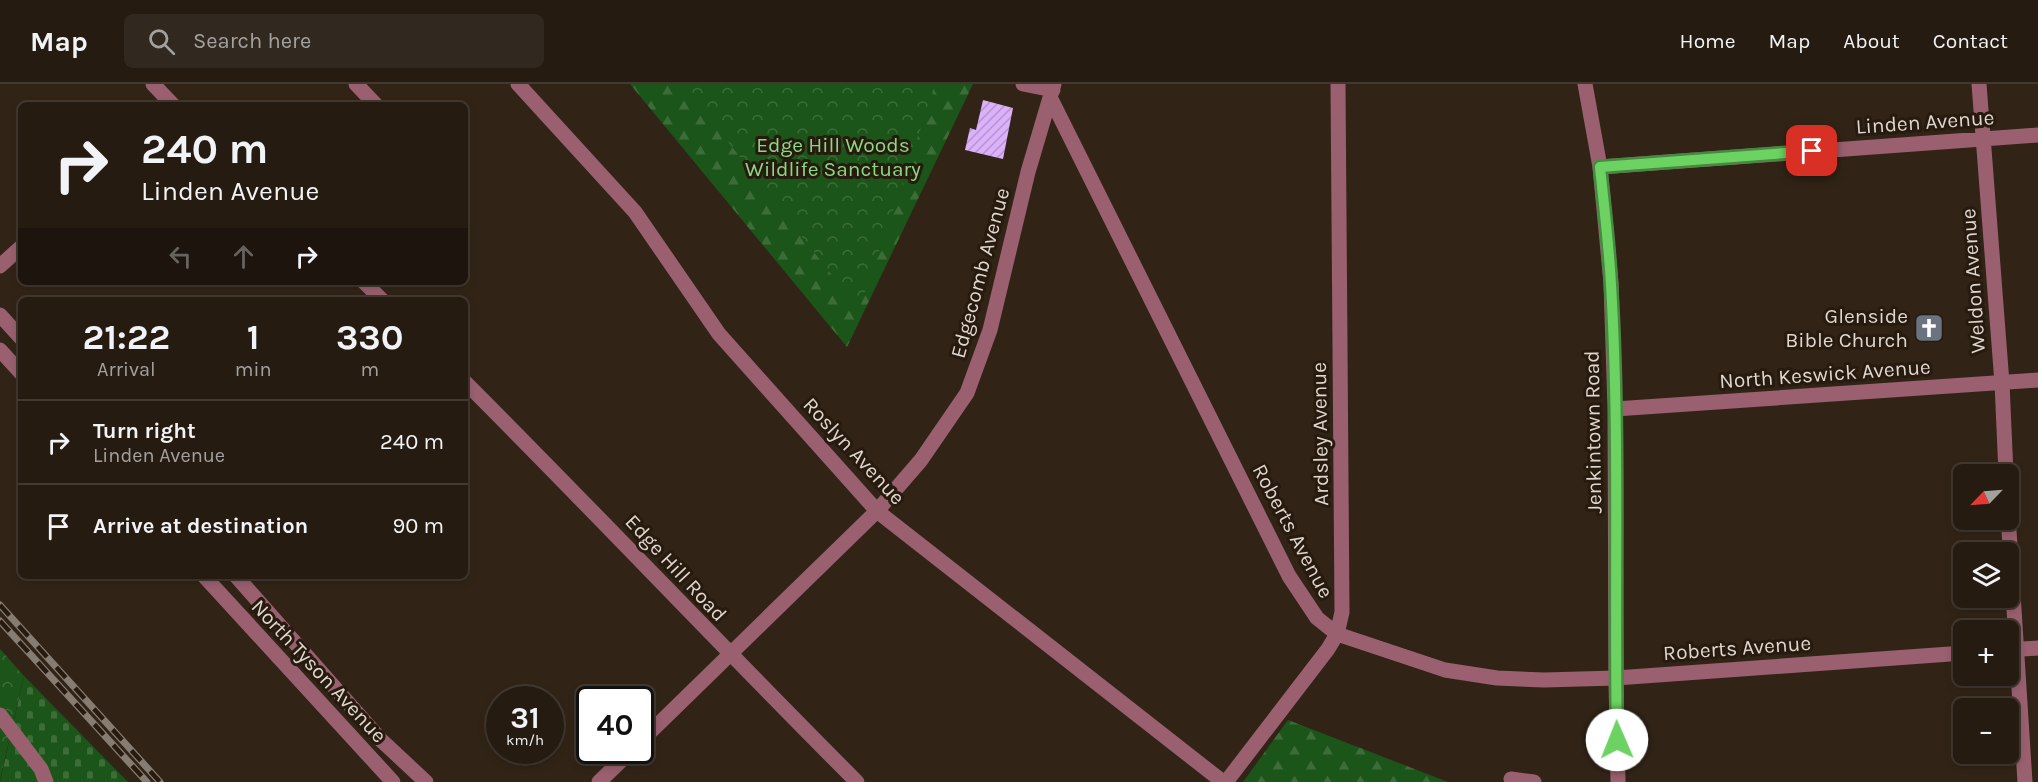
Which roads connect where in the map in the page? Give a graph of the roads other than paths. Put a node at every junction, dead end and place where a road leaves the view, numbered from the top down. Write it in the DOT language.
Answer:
graph roads {
  1 [pos="153,84"];
  2 [pos="356,84"];
  3 [pos="518,84"];
  4 [pos="1023,84"];
  5 [pos="1338,84"];
  6 [pos="1585,84"];
  7 [pos="1979,84"];
  8 [pos="1052,91"];
  9 [pos="170,102"];
  10 [pos="373,102"];
  11 [pos="2038,135"];
  12 [pos="1984,138"];
  13 [pos="1600,167"];
  14 [pos="18,250"];
  15 [pos="0,266"];
  16 [pos="367,285"];
  17 [pos="379,297"];
  18 [pos="0,315"];
  19 [pos="18,335"];
  20 [pos="0,350"];
  21 [pos="18,370"];
  22 [pos="2038,380"];
  23 [pos="2002,383"];
  24 [pos="468,385"];
  25 [pos="1615,409"];
  26 [pos="2006,464"];
  27 [pos="877,511"];
  28 [pos="2008,530"];
  29 [pos="207,579"];
  30 [pos="231,579"];
  31 [pos="238,579"];
  32 [pos="217,591"];
  33 [pos="2011,620"];
  34 [pos="1337,634"];
  35 [pos="2038,648"];
  36 [pos="2019,649"];
  37 [pos="1953,654"];
  38 [pos="730,655"];
  39 [pos="1616,678"];
  40 [pos="2016,686"];
  41 [pos="0,715"];
  42 [pos="360,716"];
  43 [pos="654,728"];
  44 [pos="618,764"];
  45 [pos="379,767"];
  46 [pos="1510,779"];
  47 [pos="46,782"];
  48 [pos="393,782"];
  49 [pos="426,782"];
  50 [pos="599,782"];
  51 [pos="857,782"];
  52 [pos="1224,782"];
  53 [pos="1534,782"];
  54 [pos="1618,782"];
  55 [pos="2025,782"];
  1 -- 9 [label="street"];
  2 -- 10 [label="street"];
  3 -- 27 [label="street, Roslyn Avenue"];
  4 -- 8 [label="street"];
  5 -- 34 [label="street, Ardsley Avenue"];
  6 -- 13 [label="street, Jenkintown Road"];
  7 -- 12 [label="street, Weldon Avenue"];
  8 -- 27 [label="street, Edgecomb Avenue"];
  8 -- 34 [label="street, Roberts Avenue"];
  11 -- 12 [label="street, Linden Avenue"];
  12 -- 13 [label="street, Linden Avenue"];
  12 -- 23 [label="street, Weldon Avenue"];
  13 -- 25 [label="street, Jenkintown Road"];
  14 -- 15 [label="street"];
  16 -- 17 [label="street"];
  18 -- 19 [label="street"];
  20 -- 21 [label="street"];
  22 -- 23 [label="street, North Keswick Avenue"];
  23 -- 25 [label="street, North Keswick Avenue"];
  23 -- 26 [label="street, Weldon Avenue"];
  24 -- 38 [label="street, Edge Hill Road"];
  25 -- 39 [label="street, Jenkintown Road"];
  27 -- 38 [label="street, Edgecomb Avenue"];
  27 -- 52 [label="street, Roslyn Avenue"];
  28 -- 33 [label="street"];
  29 -- 32 [label="street, North Tyson Avenue"];
  30 -- 32 [label="street"];
  31 -- 42 [label="street, North Tyson Avenue"];
  32 -- 45 [label="street, North Tyson Avenue"];
  34 -- 39 [label="street, Roberts Avenue"];
  34 -- 52 [label="street, Ardsley Avenue"];
  35 -- 36 [label="street"];
  37 -- 39 [label="street, Roberts Avenue"];
  38 -- 43 [label="street, Edgecomb Avenue"];
  38 -- 51 [label="street, Edge Hill Road"];
  39 -- 54 [label="street, Jenkintown Road"];
  40 -- 55 [label="street"];
  41 -- 47 [label="street"];
  42 -- 45 [label="street, North Tyson Avenue"];
  42 -- 49 [label="street, North Tyson Avenue"];
  44 -- 50 [label="street"];
  45 -- 48 [label="street, North Tyson Avenue"];
  46 -- 53 [label="street"];
}
